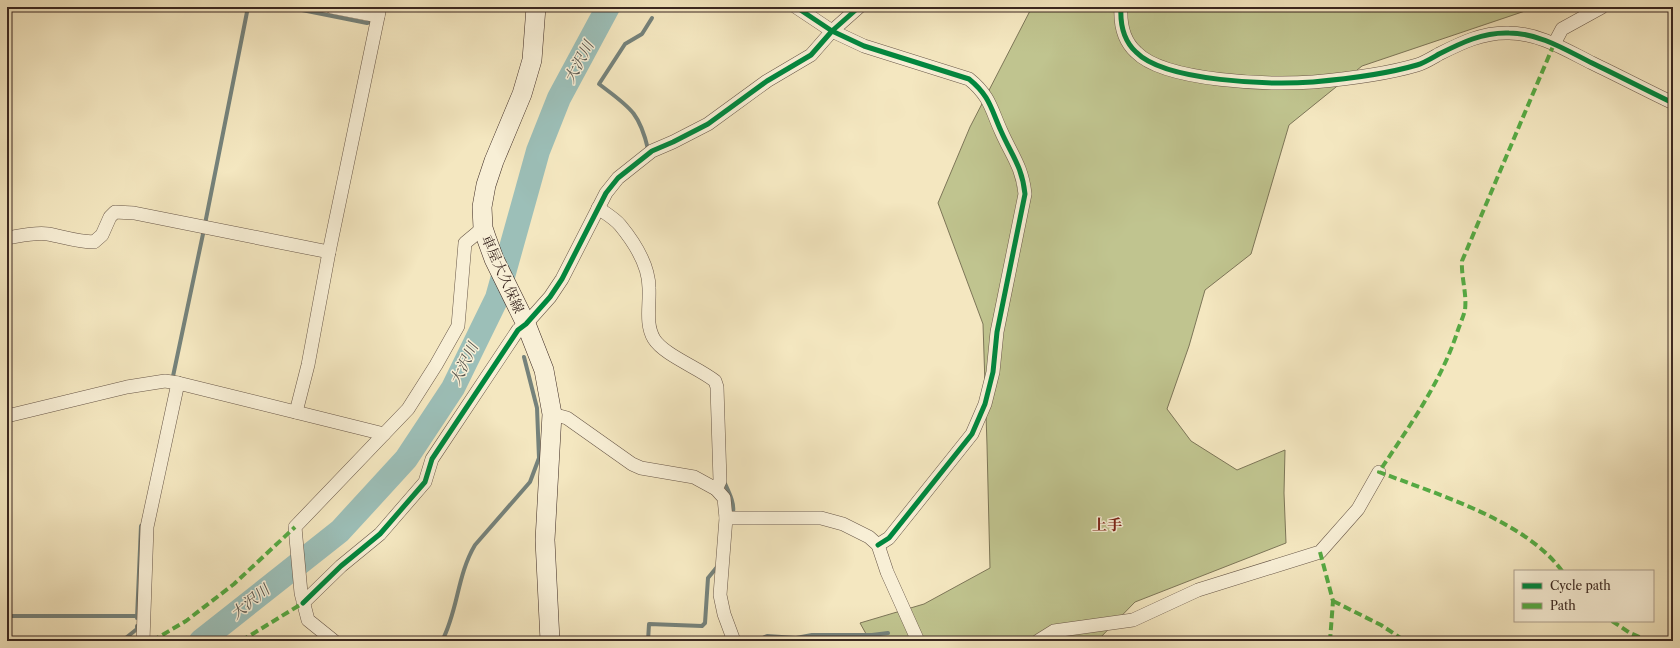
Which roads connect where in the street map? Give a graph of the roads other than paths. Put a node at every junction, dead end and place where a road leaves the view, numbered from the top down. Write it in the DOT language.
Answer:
graph roads {
  1 [pos="332,7"];
  2 [pos="536,7"];
  3 [pos="796,7"];
  4 [pos="860,7"];
  5 [pos="1121,7"];
  6 [pos="1602,7"];
  7 [pos="375,13"];
  8 [pos="832,31"];
  9 [pos="1554,44"];
  10 [pos="1673,103"];
  11 [pos="598,208"];
  12 [pos="484,233"];
  13 [pos="7,238"];
  14 [pos="329,252"];
  15 [pos="523,318"];
  16 [pos="174,383"];
  17 [pos="296,412"];
  18 [pos="552,414"];
  19 [pos="7,416"];
  20 [pos="384,434"];
  21 [pos="1379,472"];
  22 [pos="716,489"];
  23 [pos="726,518"];
  24 [pos="878,545"];
  25 [pos="302,598"];
  26 [pos="143,641"];
  27 [pos="334,641"];
  28 [pos="550,641"];
  29 [pos="734,641"];
  30 [pos="918,641"];
  31 [pos="1038,641"];
  1 -- 7 [label="street"];
  2 -- 12 [label="main road, 車屋大久保線"];
  3 -- 8 [label="street"];
  4 -- 8 [label="street"];
  5 -- 9 [label="street"];
  6 -- 9 [label="street"];
  7 -- 14 [label="street"];
  8 -- 11 [label="street"];
  8 -- 24 [label="street"];
  9 -- 10 [label="street"];
  11 -- 15 [label="street"];
  11 -- 22 [label="street"];
  12 -- 15 [label="main road, 車屋大久保線"];
  12 -- 20 [label="street"];
  13 -- 14 [label="street"];
  14 -- 17 [label="street"];
  15 -- 18 [label="main road, 車屋大久保線"];
  15 -- 25 [label="street"];
  16 -- 17 [label="street"];
  16 -- 19 [label="street"];
  16 -- 26 [label="street"];
  17 -- 20 [label="street"];
  18 -- 22 [label="street"];
  18 -- 28 [label="main road, 車屋大久保線"];
  20 -- 25 [label="street"];
  21 -- 31 [label="street"];
  22 -- 23 [label="street"];
  23 -- 24 [label="street"];
  23 -- 29 [label="street"];
  24 -- 30 [label="street"];
  25 -- 27 [label="street"];
}
